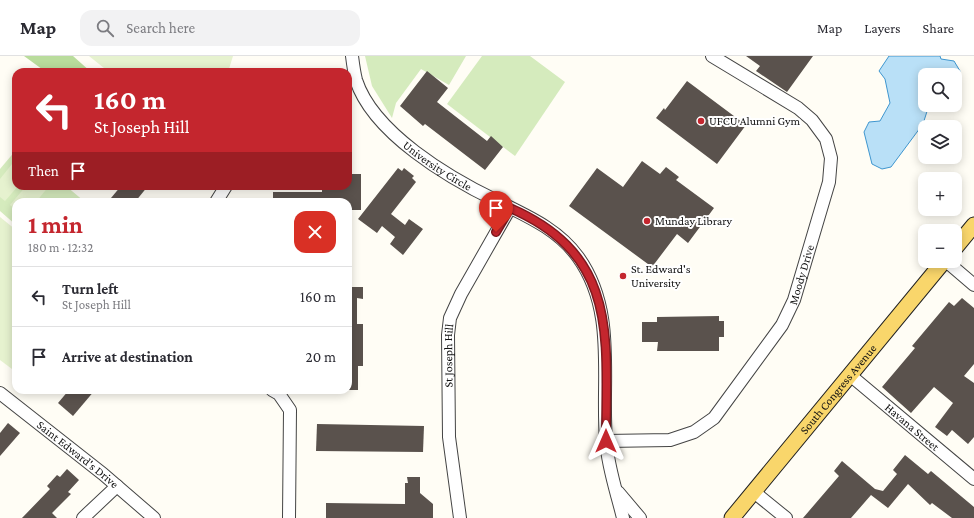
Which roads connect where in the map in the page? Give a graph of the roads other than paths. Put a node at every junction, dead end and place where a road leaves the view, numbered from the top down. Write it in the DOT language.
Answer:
graph roads {
  1 [pos="352,56"];
  2 [pos="712,56"];
  3 [pos="352,81"];
  4 [pos="510,208"];
  5 [pos="974,225"];
  6 [pos="962,240"];
  7 [pos="939,268"];
  8 [pos="953,268"];
  9 [pos="974,285"];
  10 [pos="850,375"];
  11 [pos="279,394"];
  12 [pos="1,395"];
  13 [pos="606,441"];
  14 [pos="974,479"];
  15 [pos="117,486"];
  16 [pos="616,489"];
  17 [pos="754,492"];
  18 [pos="84,518"];
  19 [pos="154,518"];
  20 [pos="289,518"];
  21 [pos="460,518"];
  22 [pos="624,518"];
  23 [pos="640,518"];
  24 [pos="732,518"];
  25 [pos="786,518"];
  1 -- 3 [label="street, University Circle"];
  2 -- 13 [label="street, Moody Drive"];
  3 -- 4 [label="street, University Circle"];
  4 -- 13 [label="street, University Circle"];
  4 -- 21 [label="street, St Joseph Hill"];
  5 -- 6 [label="main road"];
  7 -- 10 [label="main road, South Congress Avenue"];
  8 -- 9 [label="street"];
  10 -- 14 [label="street, Havana Street"];
  10 -- 17 [label="main road, South Congress Avenue"];
  11 -- 20 [label="street"];
  12 -- 15 [label="street, Saint Edward's Drive"];
  13 -- 16 [label="street, University Circle"];
  15 -- 18 [label="street"];
  15 -- 19 [label="street, Saint Edward's Drive"];
  16 -- 22 [label="street, University Circle"];
  16 -- 23 [label="street, University Circle"];
  17 -- 24 [label="main road, South Congress Avenue"];
  17 -- 25 [label="street"];
}
